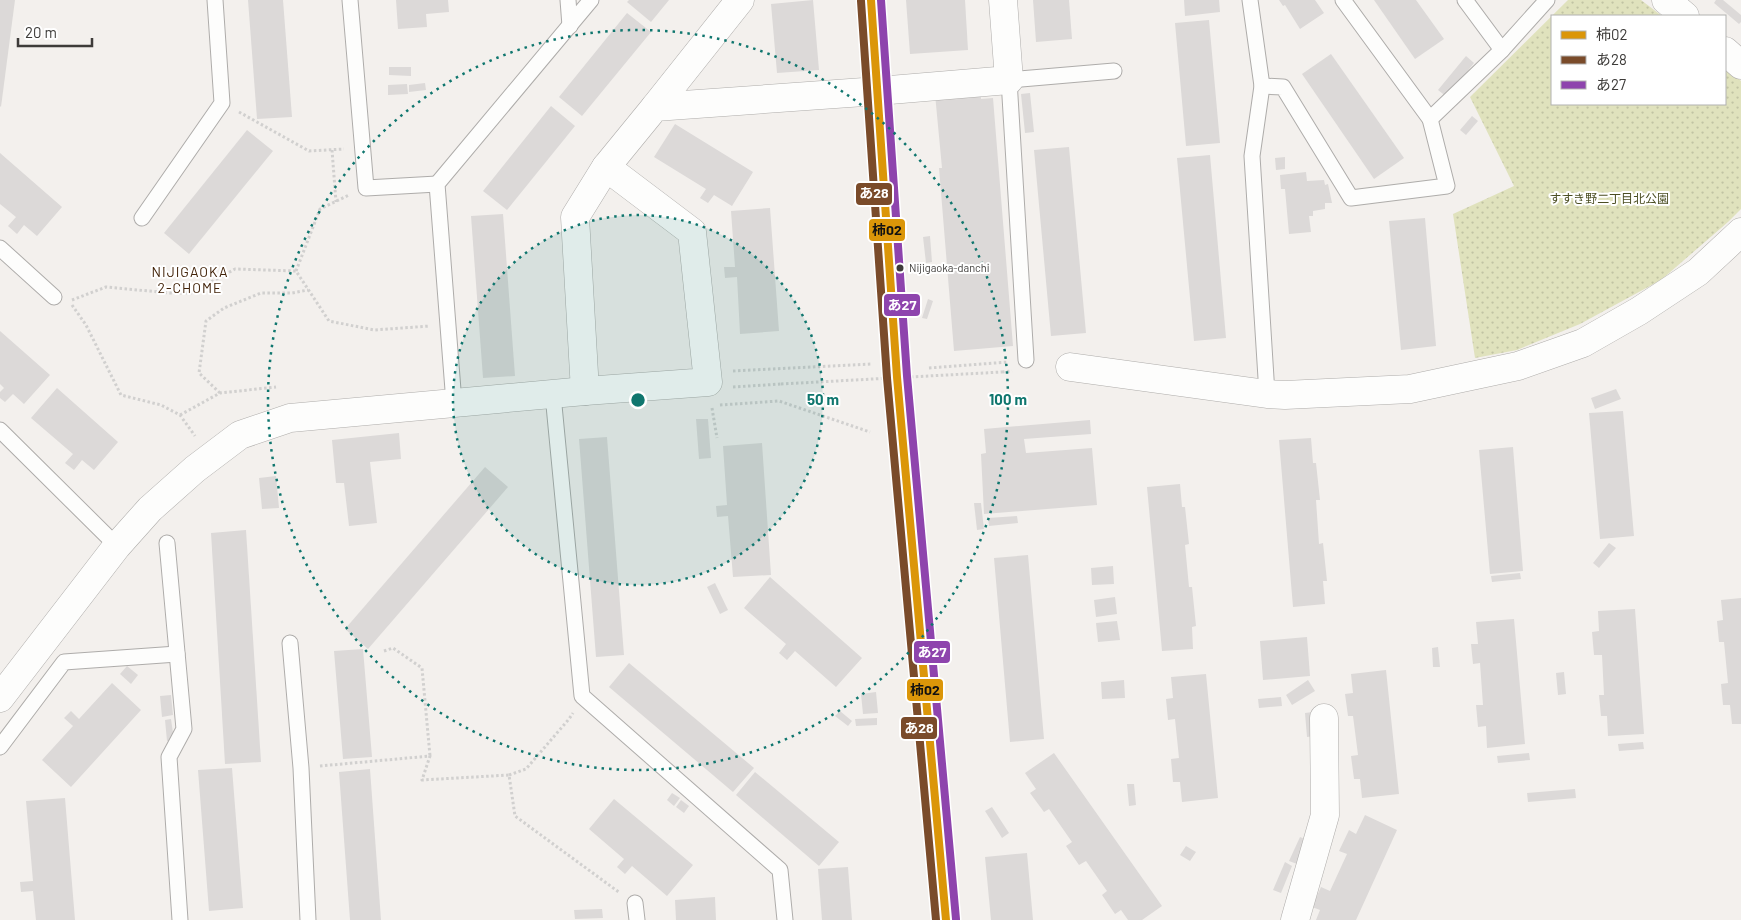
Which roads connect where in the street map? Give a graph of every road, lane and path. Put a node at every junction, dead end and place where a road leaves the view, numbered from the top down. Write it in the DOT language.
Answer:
graph roads {
  1 [pos="215,0"];
  2 [pos="350,0"];
  3 [pos="568,0"];
  4 [pos="592,0"];
  5 [pos="740,0"];
  6 [pos="870,0"];
  7 [pos="1002,0"];
  8 [pos="1250,0"];
  9 [pos="1344,0"];
  10 [pos="1464,0"];
  11 [pos="1547,0"];
  12 [pos="1666,0"];
  13 [pos="1684,15"];
  14 [pos="570,26"];
  15 [pos="1502,50"];
  16 [pos="1726,52"];
  17 [pos="1741,65"];
  18 [pos="1114,71"];
  19 [pos="1009,80"];
  20 [pos="1262,86"];
  21 [pos="878,91"];
  22 [pos="222,103"];
  23 [pos="655,107"];
  24 [pos="1430,119"];
  25 [pos="363,148"];
  26 [pos="332,150"];
  27 [pos="606,167"];
  28 [pos="437,184"];
  29 [pos="366,188"];
  30 [pos="336,202"];
  31 [pos="142,218"];
  32 [pos="1741,232"];
  33 [pos="0,248"];
  34 [pos="296,271"];
  35 [pos="308,290"];
  36 [pos="54,297"];
  37 [pos="448,324"];
  38 [pos="1026,360"];
  39 [pos="897,362"];
  40 [pos="1070,367"];
  41 [pos="929,368"];
  42 [pos="1002,372"];
  43 [pos="708,382"];
  44 [pos="276,388"];
  45 [pos="585,391"];
  46 [pos="220,393"];
  47 [pos="1267,394"];
  48 [pos="553,395"];
  49 [pos="454,403"];
  50 [pos="180,415"];
  51 [pos="0,430"];
  52 [pos="870,432"];
  53 [pos="717,438"];
  54 [pos="210,457"];
  55 [pos="166,543"];
  56 [pos="117,546"];
  57 [pos="290,643"];
  58 [pos="384,651"];
  59 [pos="177,654"];
  60 [pos="582,696"];
  61 [pos="0,698"];
  62 [pos="1324,718"];
  63 [pos="0,748"];
  64 [pos="430,756"];
  65 [pos="301,768"];
  66 [pos="508,775"];
  67 [pos="635,903"];
  68 [pos="180,920"];
  69 [pos="308,920"];
  70 [pos="636,920"];
  71 [pos="785,920"];
  72 [pos="946,920"];
  73 [pos="1295,920"];
  1 -- 22 [label="lane"];
  2 -- 25 [label="lane"];
  3 -- 14 [label="lane"];
  4 -- 14 [label="lane"];
  5 -- 23 [label="street"];
  6 -- 21 [label="street"];
  7 -- 19 [label="street"];
  8 -- 20 [label="lane"];
  9 -- 24 [label="lane"];
  10 -- 15 [label="lane"];
  11 -- 15 [label="lane"];
  12 -- 13 [label="street"];
  14 -- 28 [label="lane"];
  15 -- 24 [label="lane"];
  16 -- 17 [label="street"];
  18 -- 19 [label="lane"];
  19 -- 21 [label="street"];
  19 -- 38 [label="lane"];
  20 -- 24 [label="lane"];
  20 -- 47 [label="lane"];
  21 -- 23 [label="street"];
  21 -- 39 [label="street"];
  22 -- 26 [label="path"];
  22 -- 31 [label="lane"];
  23 -- 27 [label="street"];
  25 -- 26 [label="path"];
  25 -- 29 [label="lane"];
  26 -- 30 [label="path"];
  27 -- 43 [label="street"];
  27 -- 45 [label="street"];
  28 -- 29 [label="lane"];
  28 -- 37 [label="lane"];
  29 -- 30 [label="path"];
  30 -- 34 [label="path"];
  32 -- 47 [label="street"];
  33 -- 36 [label="lane"];
  34 -- 35 [label="path"];
  34 -- 50 [label="path"];
  35 -- 37 [label="path"];
  35 -- 46 [label="path"];
  37 -- 49 [label="lane"];
  38 -- 41 [label="path"];
  39 -- 43 [label="path"];
  39 -- 72 [label="street"];
  40 -- 47 [label="street"];
  42 -- 43 [label="path, bridge"];
  43 -- 45 [label="street"];
  44 -- 46 [label="path"];
  45 -- 48 [label="street"];
  46 -- 50 [label="path"];
  48 -- 49 [label="street"];
  48 -- 60 [label="lane"];
  49 -- 54 [label="street"];
  50 -- 54 [label="path"];
  51 -- 56 [label="lane"];
  52 -- 53 [label="path"];
  54 -- 56 [label="street"];
  55 -- 59 [label="lane"];
  56 -- 61 [label="street"];
  57 -- 65 [label="lane"];
  58 -- 64 [label="path"];
  59 -- 63 [label="lane"];
  59 -- 68 [label="lane"];
  60 -- 66 [label="path"];
  60 -- 71 [label="lane"];
  62 -- 73 [label="street"];
  64 -- 65 [label="path"];
  64 -- 66 [label="path"];
  65 -- 69 [label="lane"];
  66 -- 67 [label="path"];
  67 -- 70 [label="lane"];
}
